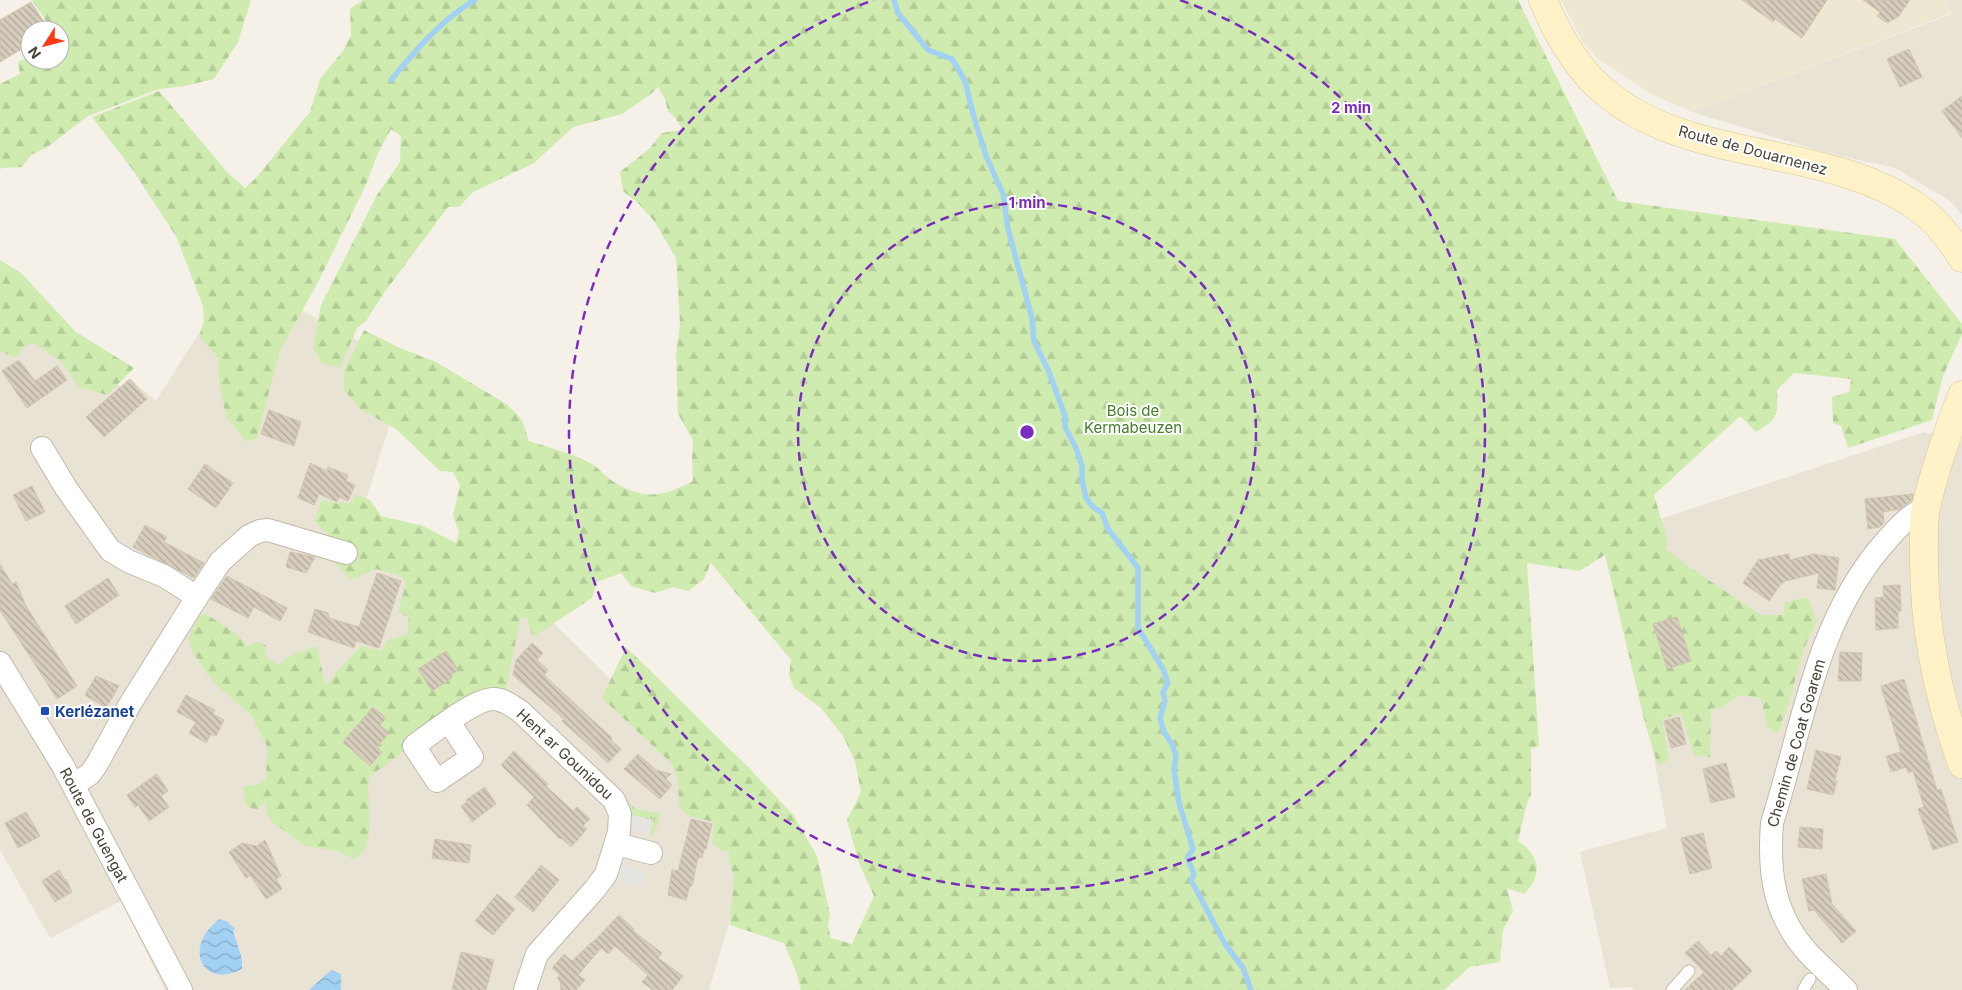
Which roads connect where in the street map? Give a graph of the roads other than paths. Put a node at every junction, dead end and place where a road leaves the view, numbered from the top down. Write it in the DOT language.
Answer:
graph roads {
  1 [pos="1543,0"];
  2 [pos="1962,258"];
  3 [pos="1962,395"];
  4 [pos="42,448"];
  5 [pos="1926,508"];
  6 [pos="346,553"];
  7 [pos="197,597"];
  8 [pos="0,663"];
  9 [pos="449,722"];
  10 [pos="1962,764"];
  11 [pos="73,785"];
  12 [pos="617,844"];
  13 [pos="650,853"];
  14 [pos="1689,970"];
  15 [pos="1810,977"];
  16 [pos="181,990"];
  17 [pos="525,990"];
  18 [pos="1672,990"];
  19 [pos="1846,990"];
  1 -- 2 [label="main road, Route de Douarnenez"];
  3 -- 5 [label="main road"];
  4 -- 7 [label="street"];
  5 -- 10 [label="main road"];
  5 -- 15 [label="street, Chemin de Coat Goarem"];
  6 -- 7 [label="street"];
  7 -- 11 [label="street"];
  8 -- 11 [label="street, Route de Guengat"];
  9 -- 12 [label="street, Hent ar Gounidou"];
  11 -- 16 [label="street, Route de Guengat"];
  12 -- 13 [label="street"];
  12 -- 17 [label="street, Hent ar Gounidou"];
  14 -- 18 [label="lane"];
  15 -- 19 [label="street, Chemin de Coat Goarem"];
}
